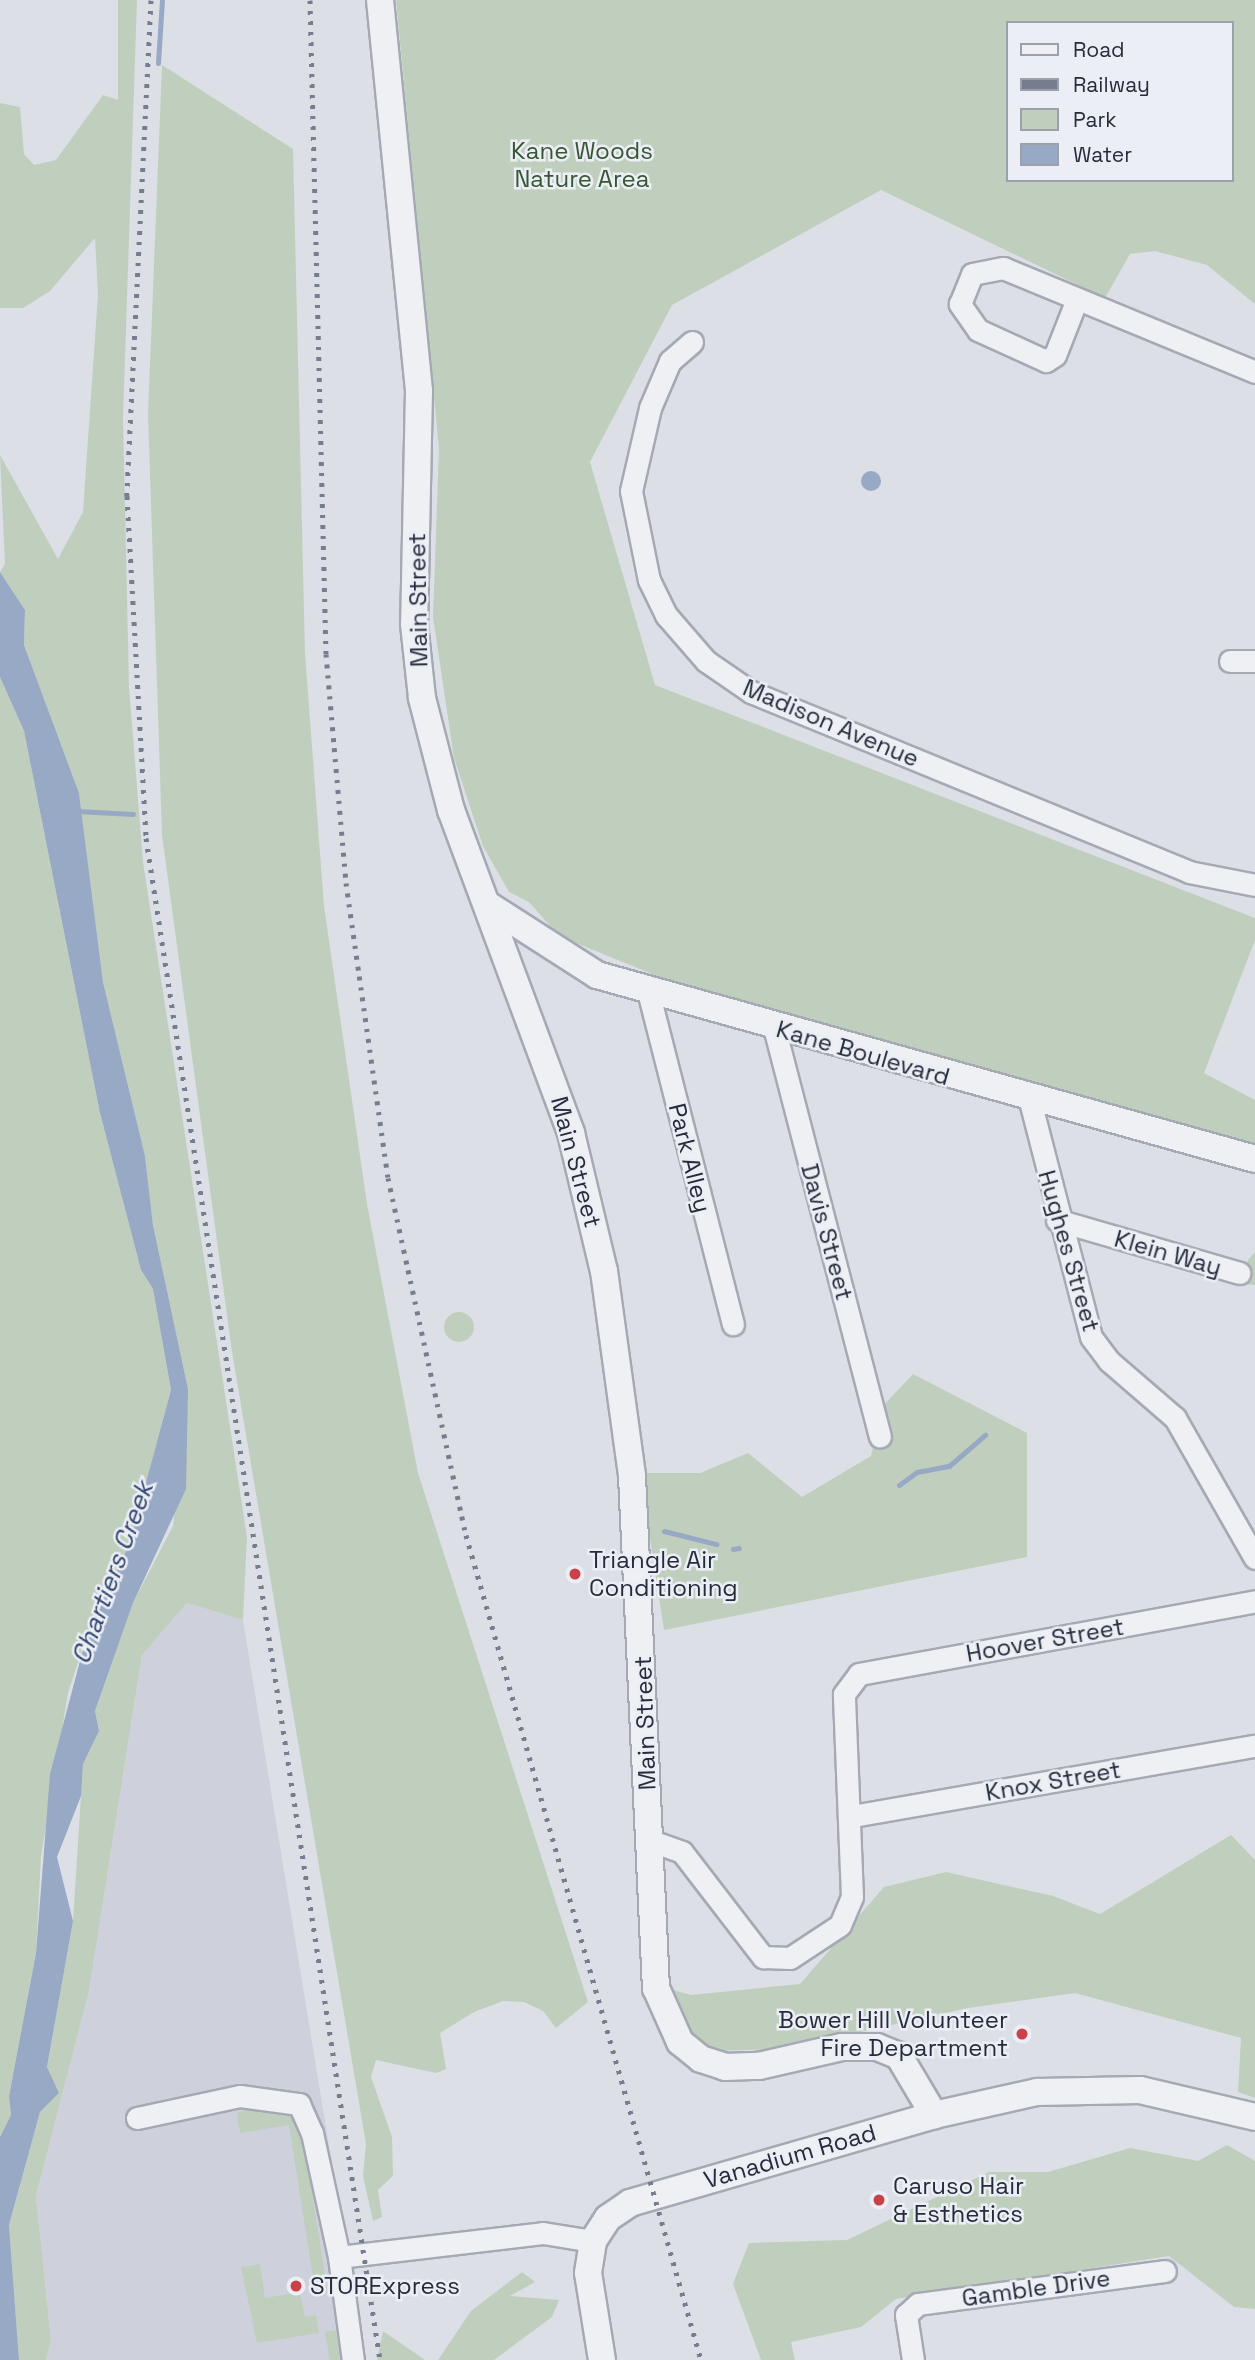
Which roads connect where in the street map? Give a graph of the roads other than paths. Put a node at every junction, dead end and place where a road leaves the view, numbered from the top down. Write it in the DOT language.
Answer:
graph roads {
  1 [pos="380,0"];
  2 [pos="1077,299"];
  3 [pos="692,342"];
  4 [pos="1255,372"];
  5 [pos="1230,661"];
  6 [pos="1255,661"];
  7 [pos="1255,885"];
  8 [pos="488,905"];
  9 [pos="648,991"];
  10 [pos="774,1027"];
  11 [pos="1030,1101"];
  12 [pos="1255,1159"];
  13 [pos="1057,1220"];
  14 [pos="1240,1273"];
  15 [pos="733,1324"];
  16 [pos="880,1437"];
  17 [pos="1255,1558"];
  18 [pos="1255,1601"];
  19 [pos="1255,1746"];
  20 [pos="852,1816"];
  21 [pos="649,1840"];
  22 [pos="934,2115"];
  23 [pos="1255,2117"];
  24 [pos="137,2118"];
  25 [pos="593,2241"];
  26 [pos="339,2257"];
  27 [pos="1165,2271"];
  28 [pos="353,2360"];
  29 [pos="602,2360"];
  30 [pos="914,2360"];
  1 -- 8 [label="street, Main Street"];
  2 -- 2 [label="street"];
  2 -- 4 [label="street"];
  3 -- 7 [label="street, Madison Avenue"];
  5 -- 6 [label="street"];
  8 -- 9 [label="street, Kane Boulevard"];
  8 -- 21 [label="street, Main Street"];
  9 -- 10 [label="street, Kane Boulevard"];
  9 -- 15 [label="street, Park Alley"];
  10 -- 11 [label="street, Kane Boulevard"];
  10 -- 16 [label="street, Davis Street"];
  11 -- 12 [label="street, Kane Boulevard"];
  11 -- 13 [label="street, Hughes Street"];
  13 -- 14 [label="street, Klein Way"];
  13 -- 17 [label="street, Hughes Street"];
  18 -- 20 [label="street, Hoover Street"];
  19 -- 20 [label="street, Knox Street"];
  20 -- 21 [label="street"];
  21 -- 22 [label="street, Main Street"];
  22 -- 23 [label="street, Vanadium Road"];
  22 -- 25 [label="street, Vanadium Road"];
  24 -- 26 [label="street"];
  25 -- 26 [label="street"];
  25 -- 29 [label="street"];
  26 -- 28 [label="street"];
  27 -- 30 [label="street, Gamble Drive"];
}
